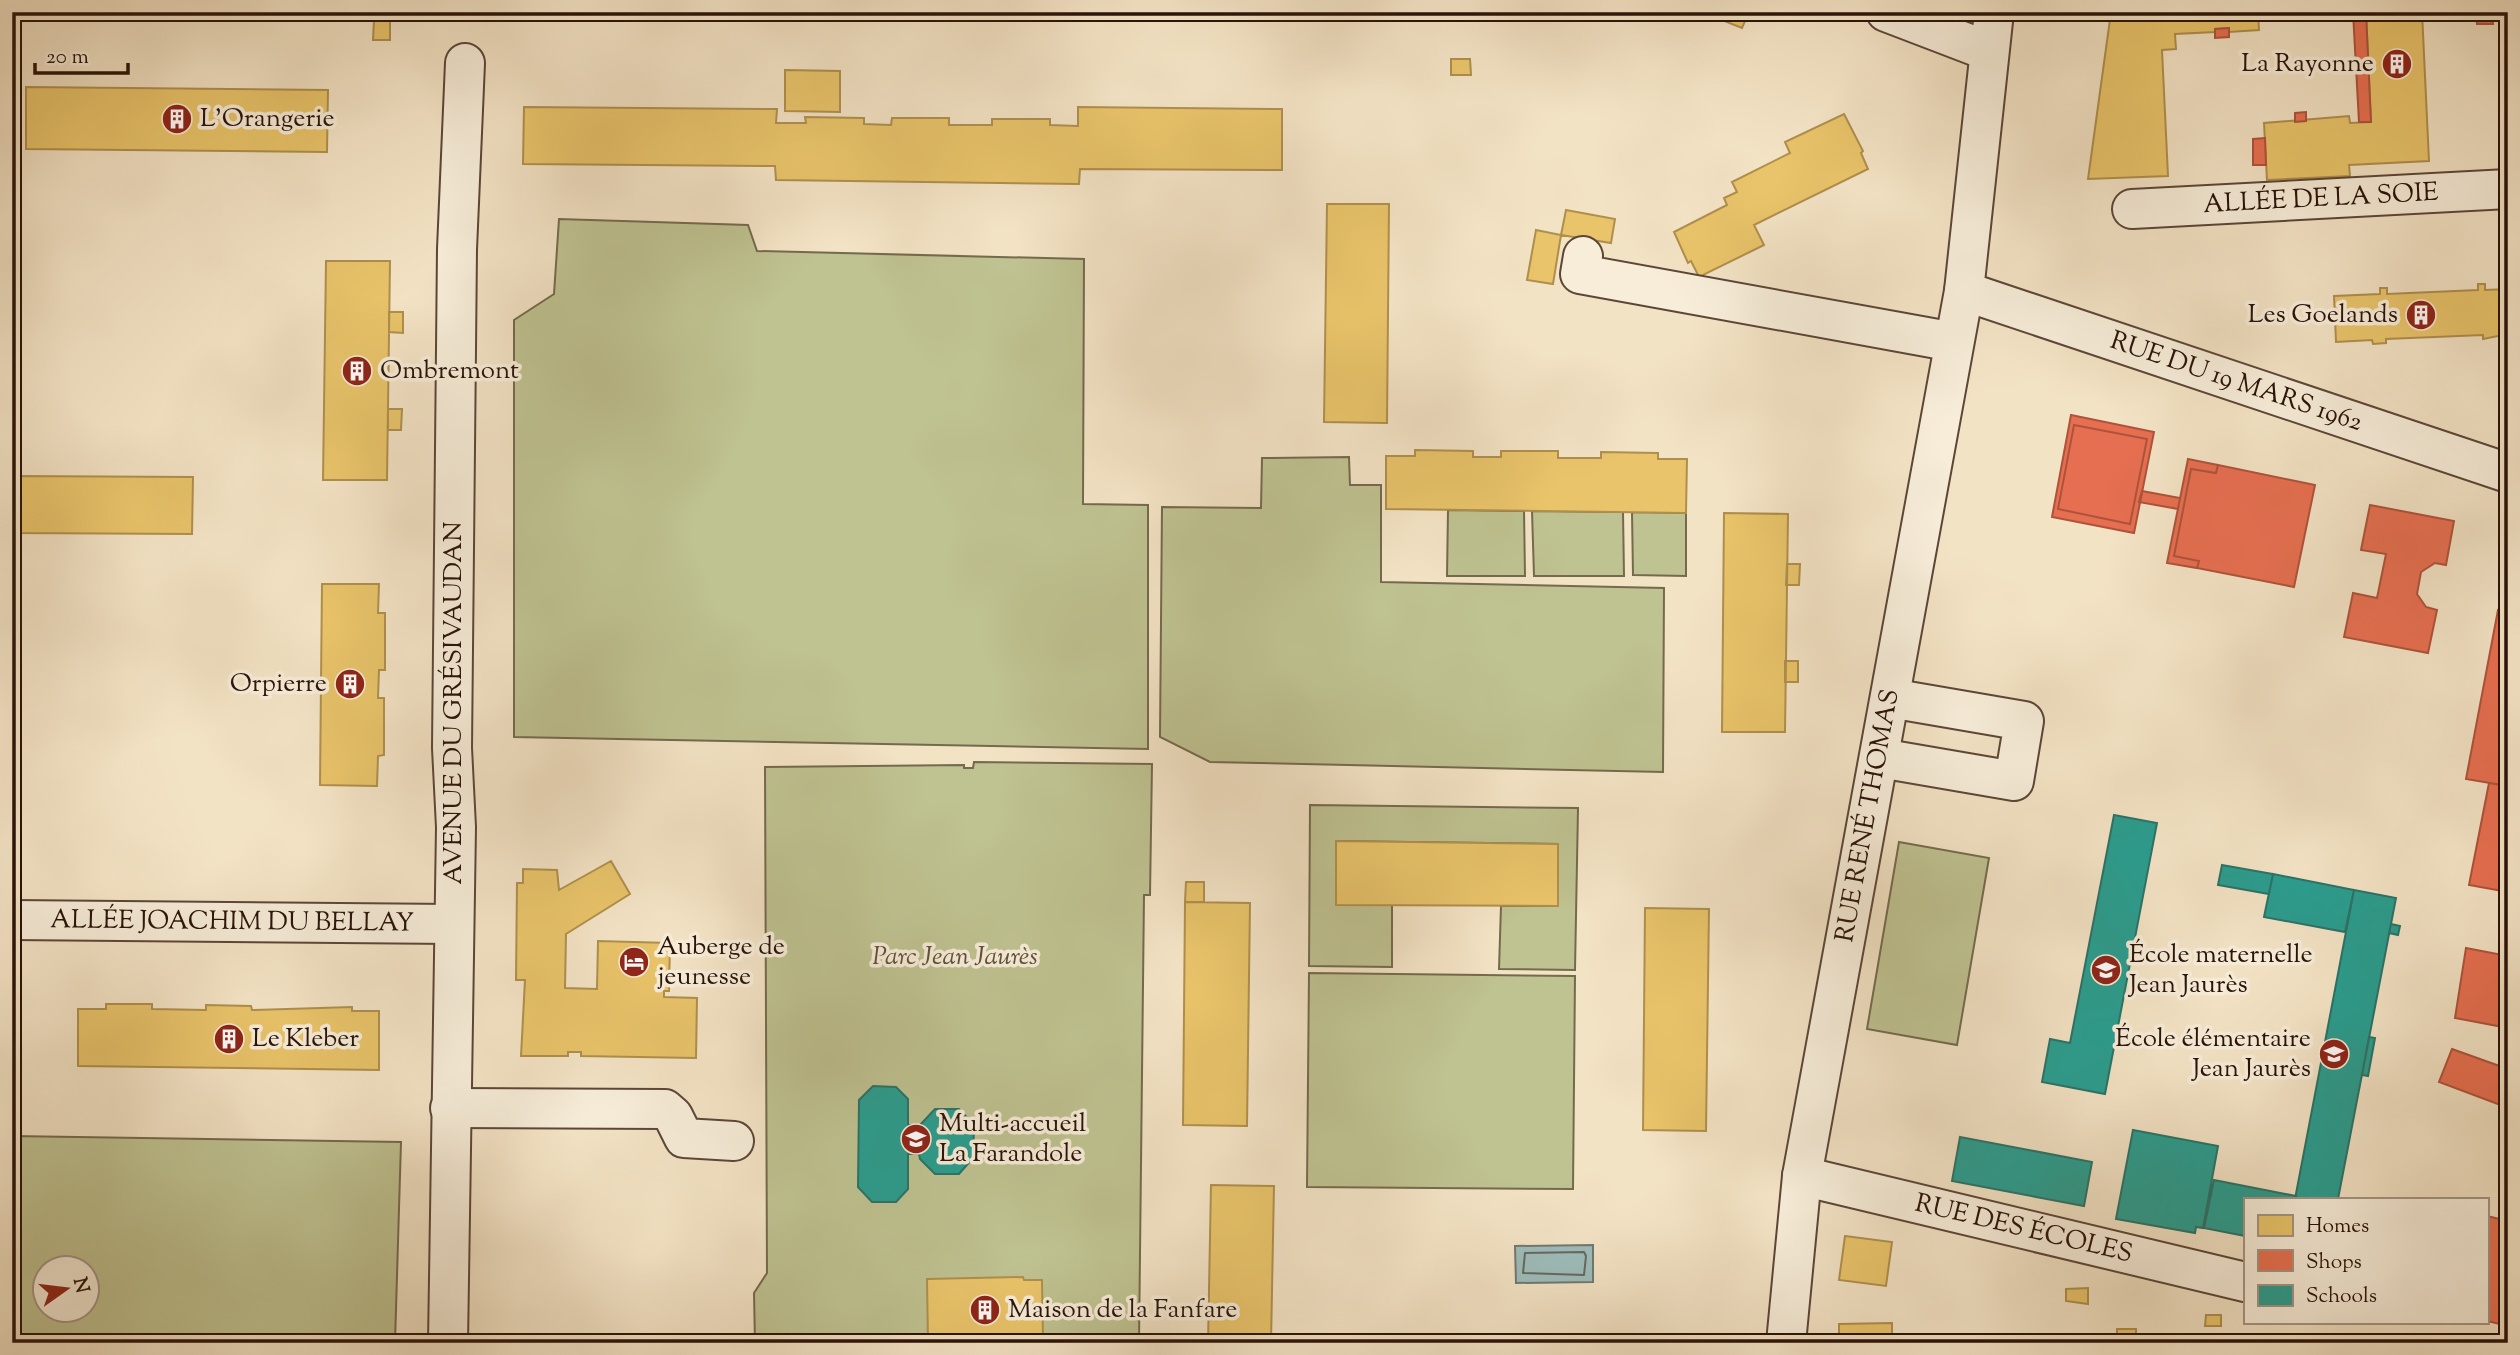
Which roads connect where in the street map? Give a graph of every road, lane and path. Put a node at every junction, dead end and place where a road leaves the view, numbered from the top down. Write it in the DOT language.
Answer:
graph roads {
  1 [pos="1886,12"];
  2 [pos="1994,12"];
  3 [pos="1988,51"];
  4 [pos="465,62"];
  5 [pos="2508,189"];
  6 [pos="2132,209"];
  7 [pos="1583,256"];
  8 [pos="1964,292"];
  9 [pos="1954,342"];
  10 [pos="2508,473"];
  11 [pos="1890,698"];
  12 [pos="1880,758"];
  13 [pos="12,920"];
  14 [pos="453,924"];
  15 [pos="450,1108"];
  16 [pos="734,1141"];
  17 [pos="1802,1176"];
  18 [pos="2244,1282"];
  19 [pos="448,1343"];
  20 [pos="1786,1343"];
  1 -- 3 [label="street"];
  2 -- 3 [label="street, RUE RENÉ THOMAS"];
  3 -- 8 [label="street, RUE RENÉ THOMAS"];
  4 -- 14 [label="street, AVENUE DU GRÉSIVAUDAN"];
  5 -- 6 [label="street, ALLÉE DE LA SOIE"];
  7 -- 9 [label="street"];
  8 -- 9 [label="street, RUE RENÉ THOMAS"];
  8 -- 10 [label="street, RUE DU 19 MARS 1962"];
  9 -- 11 [label="street, RUE RENÉ THOMAS"];
  11 -- 12 [label="street, RUE RENÉ THOMAS"];
  11 -- 12 [label="street"];
  12 -- 17 [label="street, RUE RENÉ THOMAS"];
  13 -- 14 [label="street, ALLÉE JOACHIM DU BELLAY"];
  14 -- 15 [label="street, AVENUE DU GRÉSIVAUDAN"];
  15 -- 16 [label="street"];
  15 -- 19 [label="street, AVENUE DU GRÉSIVAUDAN"];
  17 -- 18 [label="street, RUE DES ÉCOLES"];
  17 -- 20 [label="street, RUE RENÉ THOMAS"];
}
